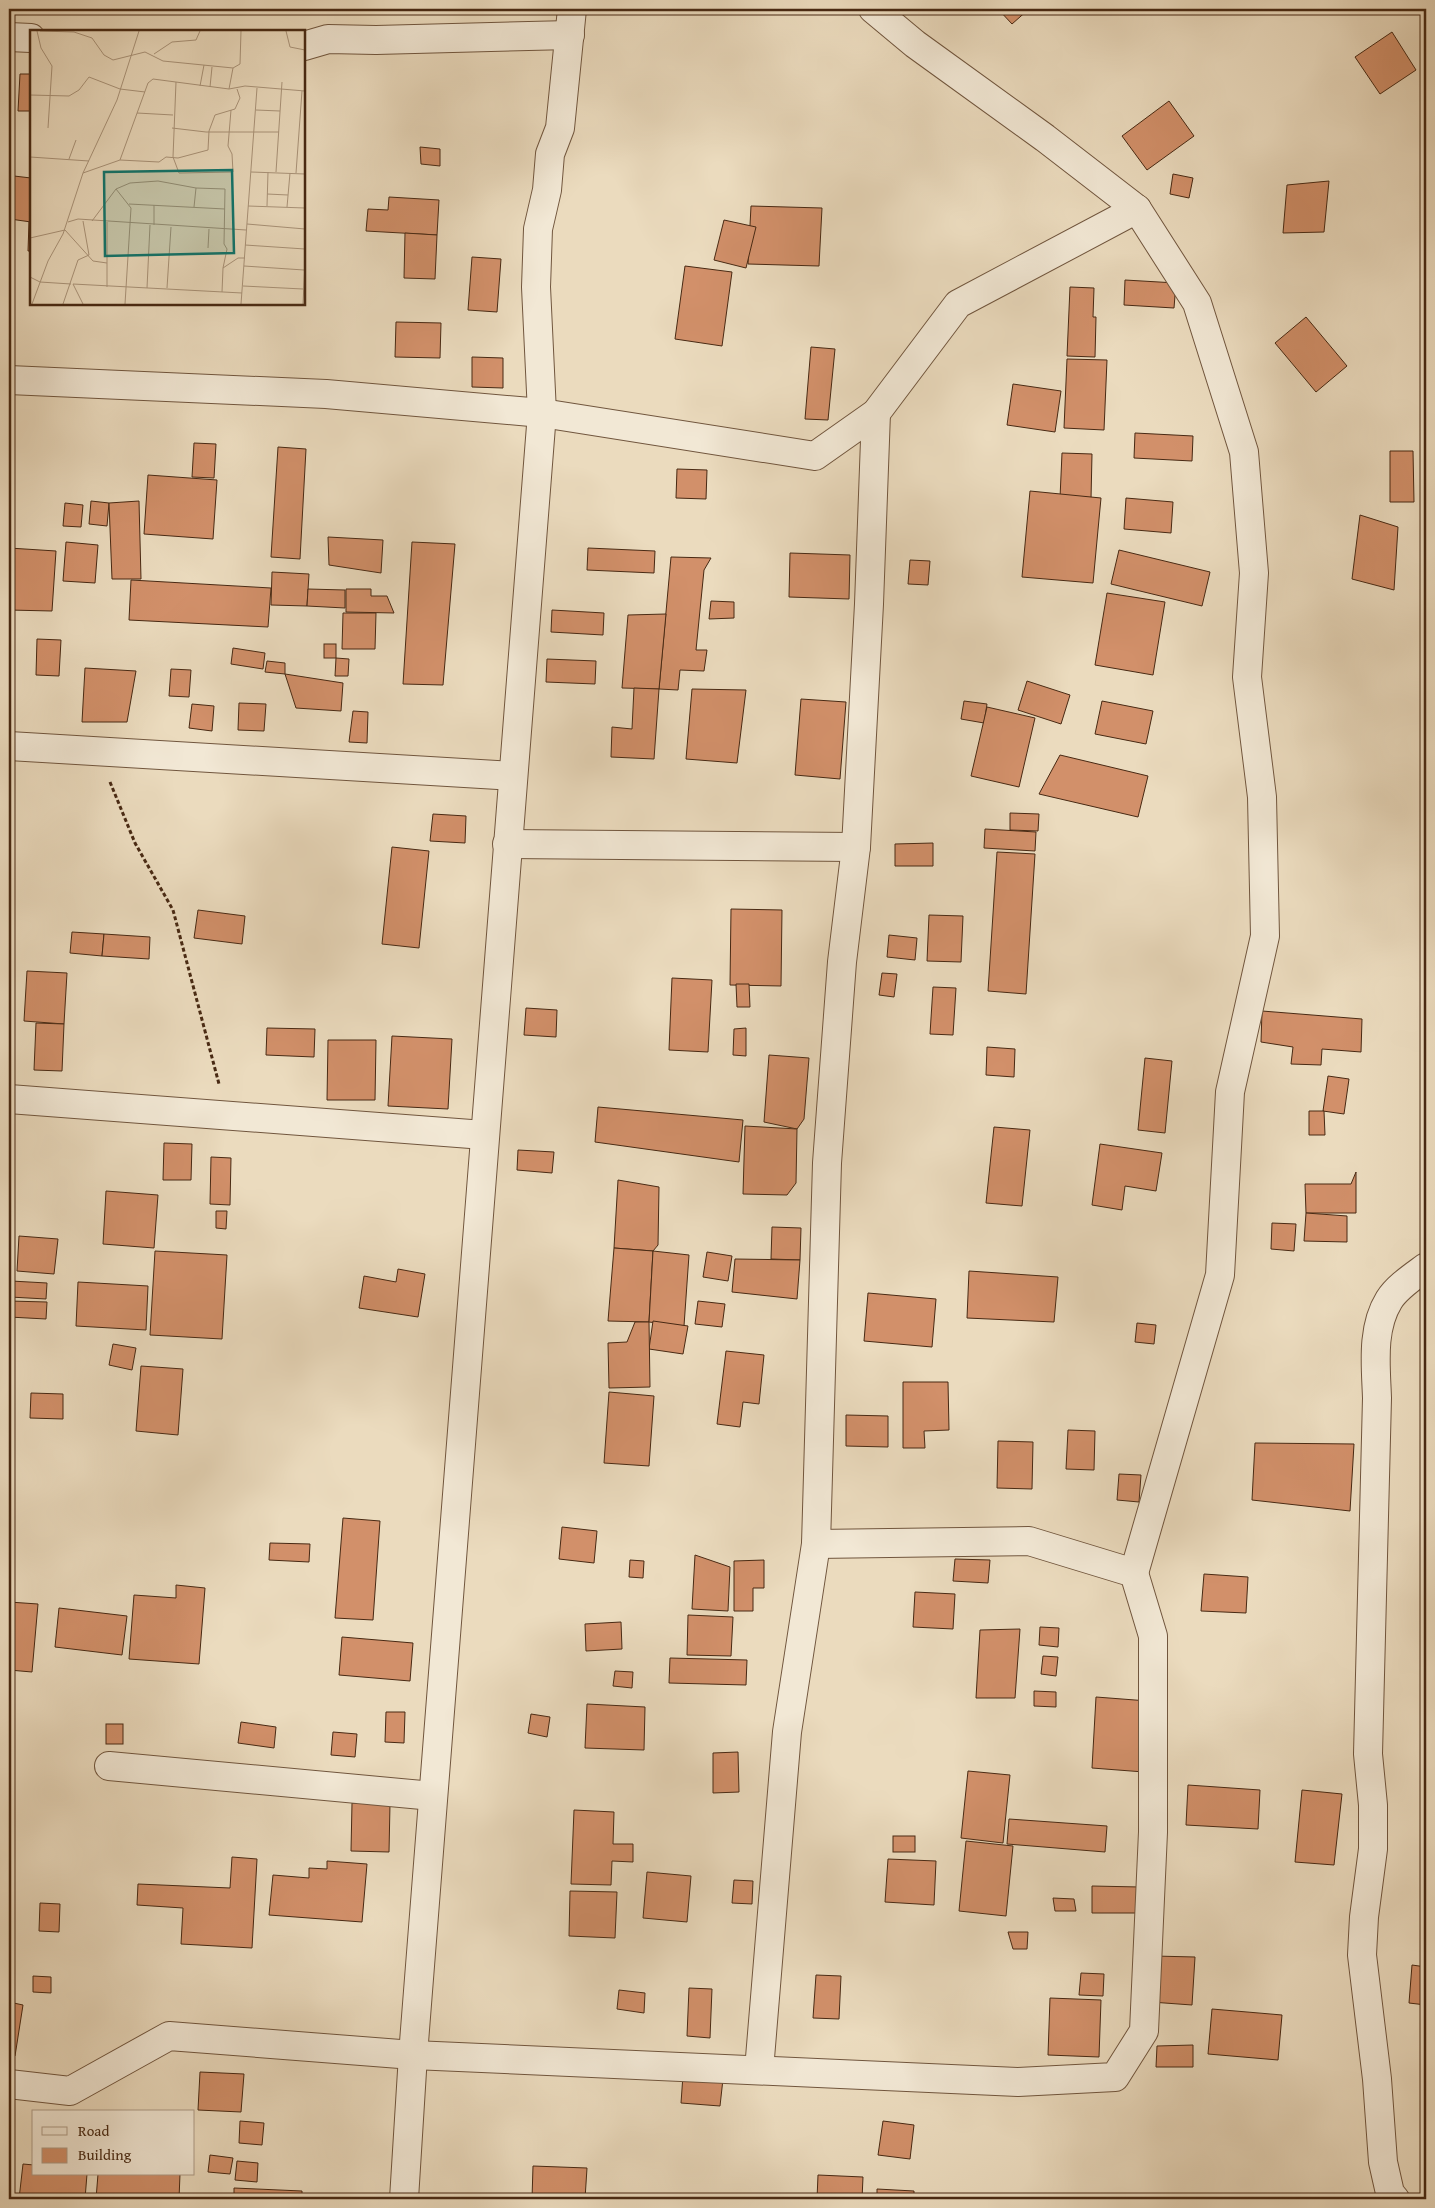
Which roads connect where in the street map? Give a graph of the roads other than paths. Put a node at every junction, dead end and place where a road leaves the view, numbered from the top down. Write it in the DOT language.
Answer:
graph roads {
  1 [pos="572,9"];
  2 [pos="873,9"];
  3 [pos="570,35"];
  4 [pos="9,37"];
  5 [pos="30,38"];
  6 [pos="305,46"];
  7 [pos="1137,209"];
  8 [pos="9,380"];
  9 [pos="542,413"];
  10 [pos="876,413"];
  11 [pos="9,746"];
  12 [pos="513,776"];
  13 [pos="508,844"];
  14 [pos="856,847"];
  15 [pos="9,1099"];
  16 [pos="484,1135"];
  17 [pos="1426,1267"];
  18 [pos="816,1544"];
  19 [pos="1134,1573"];
  20 [pos="109,1766"];
  21 [pos="433,1796"];
  22 [pos="413,2055"];
  23 [pos="759,2070"];
  24 [pos="9,2084"];
  25 [pos="404,2199"];
  26 [pos="1395,2199"];
  1 -- 3 [label="street"];
  2 -- 7 [label="street"];
  3 -- 6 [label="street"];
  3 -- 9 [label="street"];
  4 -- 5 [label="street"];
  7 -- 10 [label="street"];
  7 -- 19 [label="street"];
  8 -- 9 [label="street"];
  9 -- 10 [label="street"];
  9 -- 12 [label="street"];
  10 -- 14 [label="street"];
  11 -- 12 [label="street"];
  12 -- 13 [label="street"];
  13 -- 14 [label="street"];
  13 -- 16 [label="street"];
  14 -- 18 [label="street"];
  15 -- 16 [label="street"];
  16 -- 21 [label="street"];
  17 -- 26 [label="street"];
  18 -- 19 [label="street"];
  18 -- 23 [label="street"];
  19 -- 23 [label="street"];
  20 -- 21 [label="street"];
  21 -- 22 [label="street"];
  22 -- 23 [label="street"];
  22 -- 24 [label="street"];
  22 -- 25 [label="street"];
}
